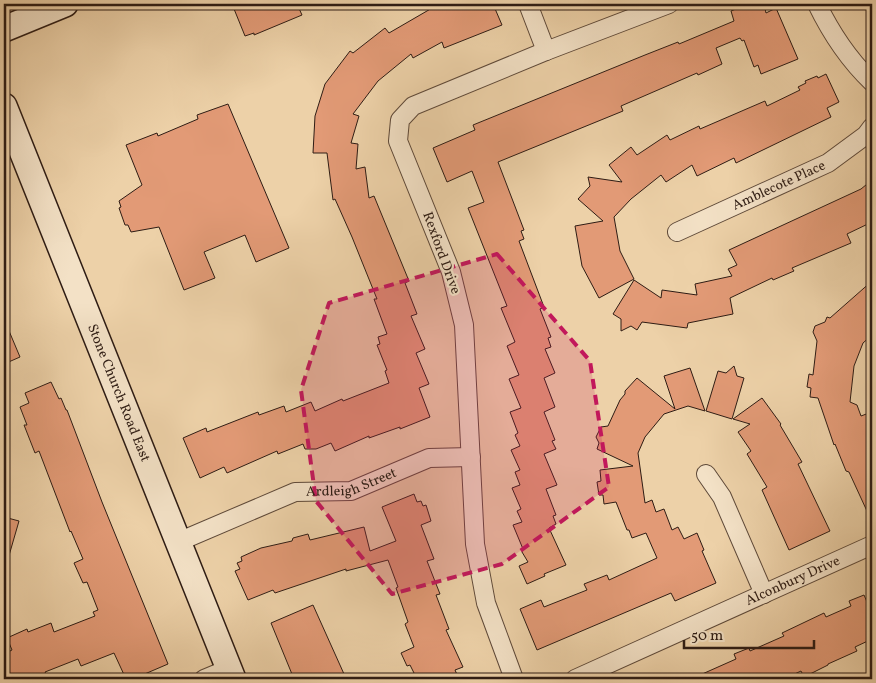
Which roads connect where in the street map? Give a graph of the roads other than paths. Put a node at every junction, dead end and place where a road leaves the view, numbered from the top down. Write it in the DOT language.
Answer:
graph roads {
  1 [pos="65,4"];
  2 [pos="528,4"];
  3 [pos="669,4"];
  4 [pos="817,4"];
  5 [pos="4,29"];
  6 [pos="546,51"];
  7 [pos="872,82"];
  8 [pos="4,106"];
  9 [pos="872,126"];
  10 [pos="677,232"];
  11 [pos="471,457"];
  12 [pos="706,474"];
  13 [pos="178,542"];
  14 [pos="872,545"];
  15 [pos="764,594"];
  16 [pos="230,674"];
  17 [pos="204,679"];
  18 [pos="514,679"];
  19 [pos="575,679"];
  1 -- 5 [label="main road"];
  2 -- 6 [label="street"];
  3 -- 6 [label="street, Rexford Drive"];
  4 -- 7 [label="street"];
  6 -- 11 [label="street, Rexford Drive"];
  8 -- 13 [label="main road, Stone Church Road East"];
  9 -- 10 [label="street, Amblecote Place"];
  11 -- 13 [label="street, Ardleigh Street"];
  11 -- 18 [label="street, Rexford Drive"];
  12 -- 15 [label="street"];
  13 -- 16 [label="main road, Stone Church Road East"];
  14 -- 15 [label="street, Alconbury Drive"];
  15 -- 19 [label="street, Alconbury Drive"];
  16 -- 17 [label="street"];
}
